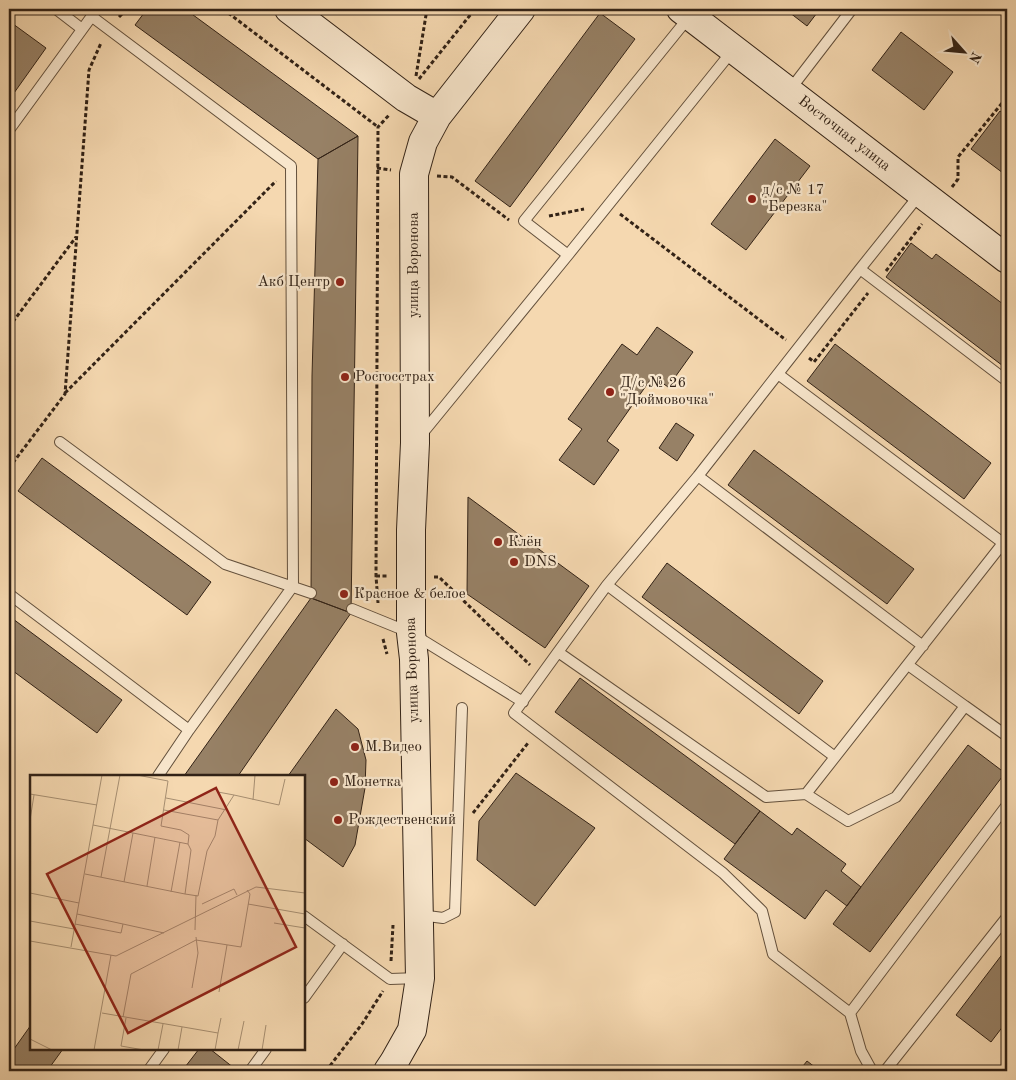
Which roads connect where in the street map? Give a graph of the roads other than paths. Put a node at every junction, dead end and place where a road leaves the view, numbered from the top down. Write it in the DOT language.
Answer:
graph roads {
  1 [pos="56,9"];
  2 [pos="289,9"];
  3 [pos="521,9"];
  4 [pos="852,9"];
  5 [pos="94,12"];
  6 [pos="685,12"];
  7 [pos="82,29"];
  8 [pos="734,49"];
  9 [pos="788,91"];
  10 [pos="437,116"];
  11 [pos="9,130"];
  12 [pos="921,193"];
  13 [pos="568,256"];
  14 [pos="1007,259"];
  15 [pos="860,269"];
  16 [pos="778,374"];
  17 [pos="1007,381"];
  18 [pos="60,442"];
  19 [pos="415,443"];
  20 [pos="698,476"];
  21 [pos="1005,540"];
  22 [pos="607,584"];
  23 [pos="293,586"];
  24 [pos="311,593"];
  25 [pos="9,594"];
  26 [pos="352,609"];
  27 [pos="412,633"];
  28 [pos="923,646"];
  29 [pos="558,652"];
  30 [pos="908,665"];
  31 [pos="523,702"];
  32 [pos="965,706"];
  33 [pos="462,708"];
  34 [pos="189,730"];
  35 [pos="1007,736"];
  36 [pos="835,757"];
  37 [pos="159,775"];
  38 [pos="806,794"];
  39 [pos="1007,806"];
  40 [pos="305,917"];
  41 [pos="406,917"];
  42 [pos="1007,917"];
  43 [pos="343,944"];
  44 [pos="420,978"];
  45 [pos="305,997"];
  46 [pos="850,1013"];
  47 [pos="163,1050"];
  48 [pos="265,1050"];
  49 [pos="148,1071"];
  50 [pos="250,1071"];
  51 [pos="388,1071"];
  52 [pos="872,1071"];
  53 [pos="885,1071"];
  1 -- 7 [label="lane"];
  2 -- 10 [label="street"];
  3 -- 10 [label="street, улица Воронова"];
  4 -- 9 [label="lane"];
  5 -- 7 [label="lane"];
  5 -- 23 [label="lane"];
  6 -- 8 [label="street, Восточная улица"];
  6 -- 13 [label="lane"];
  7 -- 11 [label="lane"];
  8 -- 9 [label="street, Восточная улица"];
  8 -- 13 [label="lane"];
  9 -- 12 [label="street, Восточная улица"];
  10 -- 19 [label="street, улица Воронова"];
  12 -- 14 [label="street, Восточная улица"];
  12 -- 15 [label="lane"];
  13 -- 19 [label="lane"];
  15 -- 16 [label="lane"];
  15 -- 17 [label="lane"];
  16 -- 20 [label="lane"];
  16 -- 21 [label="lane"];
  18 -- 23 [label="lane"];
  19 -- 27 [label="street, улица Воронова"];
  20 -- 22 [label="lane"];
  20 -- 28 [label="lane"];
  21 -- 28 [label="lane"];
  22 -- 29 [label="lane"];
  22 -- 36 [label="lane"];
  23 -- 24 [label="lane"];
  23 -- 34 [label="lane"];
  25 -- 34 [label="lane"];
  26 -- 27 [label="lane"];
  27 -- 31 [label="lane"];
  27 -- 41 [label="street, улица Воронова"];
  28 -- 30 [label="lane"];
  29 -- 31 [label="lane"];
  29 -- 38 [label="lane"];
  30 -- 32 [label="lane"];
  30 -- 36 [label="lane"];
  31 -- 46 [label="lane"];
  32 -- 35 [label="lane"];
  32 -- 38 [label="lane"];
  33 -- 41 [label="lane"];
  34 -- 37 [label="lane"];
  36 -- 38 [label="lane"];
  39 -- 46 [label="lane"];
  40 -- 43 [label="lane"];
  41 -- 44 [label="street, улица Воронова"];
  42 -- 53 [label="lane"];
  43 -- 44 [label="lane"];
  43 -- 45 [label="lane"];
  44 -- 51 [label="street, улица Воронова"];
  46 -- 52 [label="lane"];
  47 -- 49 [label="lane"];
  48 -- 50 [label="lane"];
}
